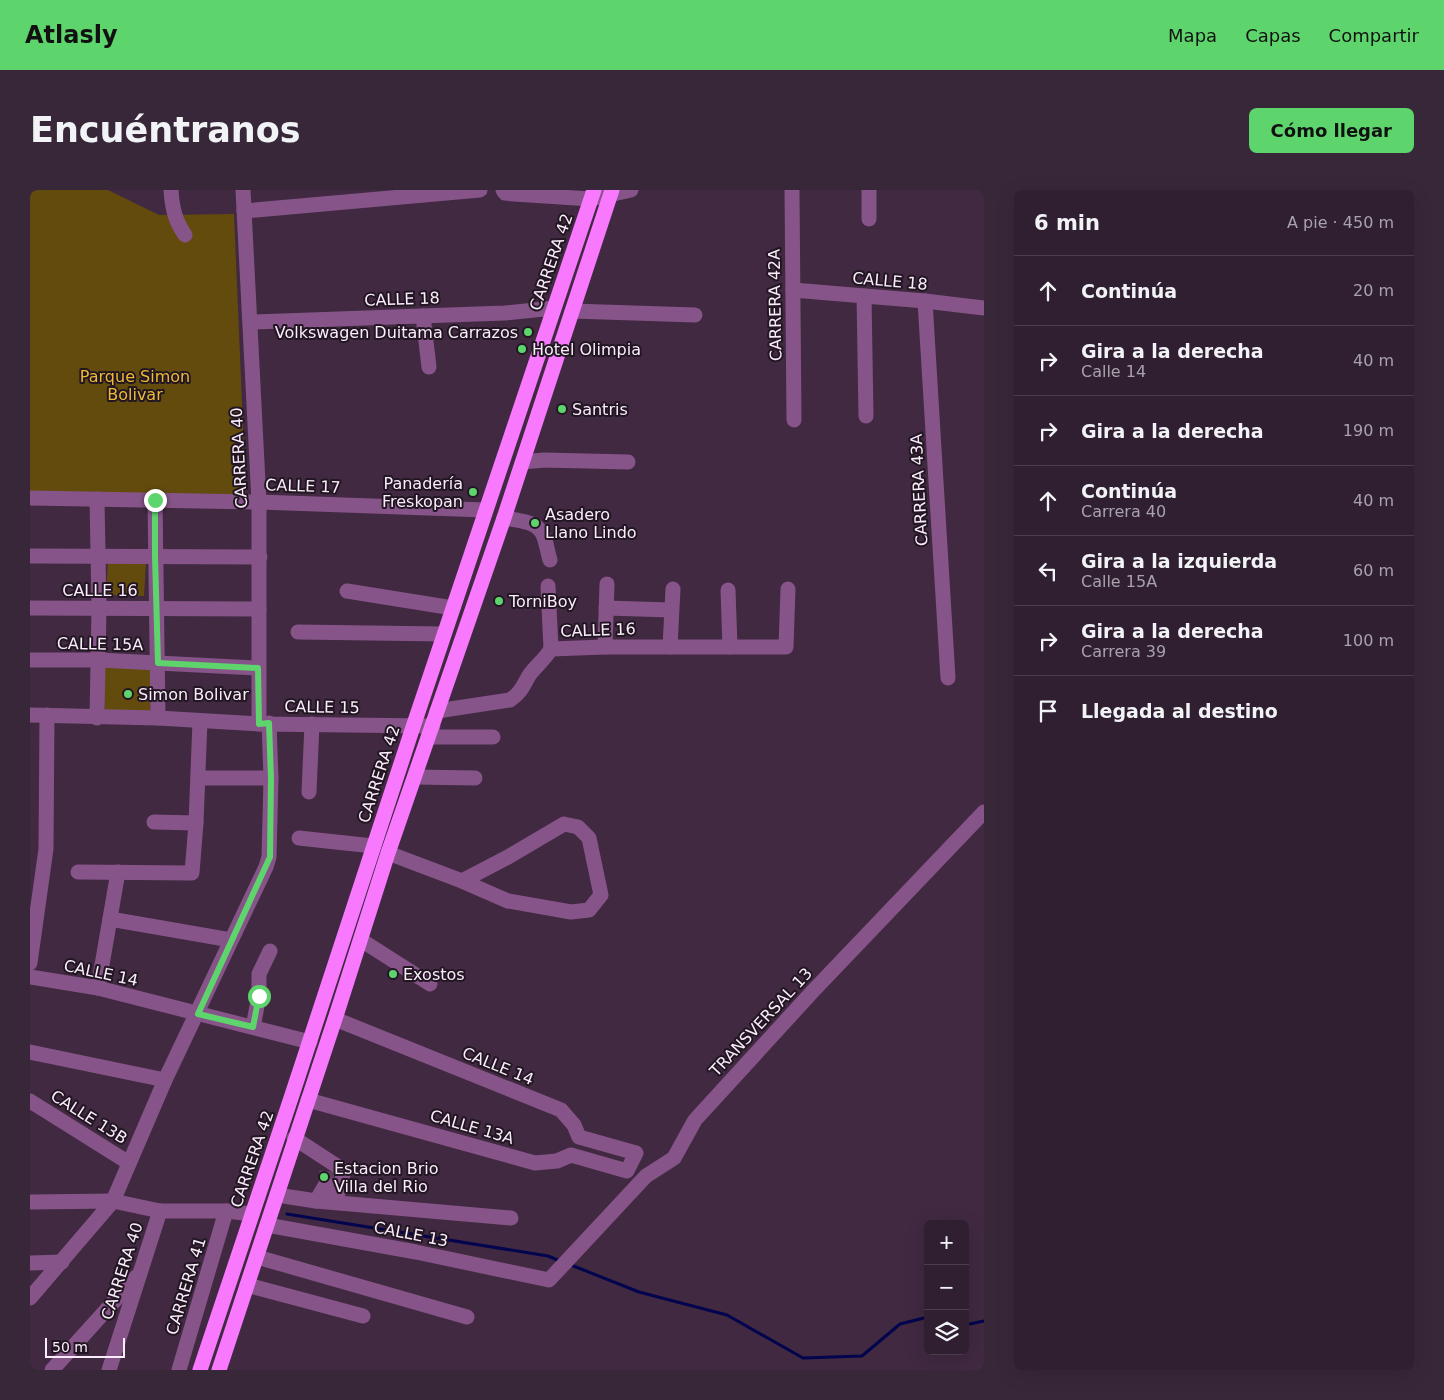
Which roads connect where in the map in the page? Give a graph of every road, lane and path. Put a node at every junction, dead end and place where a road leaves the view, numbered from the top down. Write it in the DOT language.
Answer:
graph roads {
  1 [pos="171,190"];
  2 [pos="243,190"];
  3 [pos="480,190"];
  4 [pos="631,190"];
  5 [pos="792,190"];
  6 [pos="869,190"];
  7 [pos="508,192"];
  8 [pos="612,192"];
  9 [pos="593,195"];
  10 [pos="244,211"];
  11 [pos="869,219"];
  12 [pos="185,235"];
  13 [pos="792,290"];
  14 [pos="864,296"];
  15 [pos="925,301"];
  16 [pos="554,308"];
  17 [pos="984,308"];
  18 [pos="572,311"];
  19 [pos="696,315"];
  20 [pos="423,316"];
  21 [pos="250,322"];
  22 [pos="429,367"];
  23 [pos="866,416"];
  24 [pos="794,420"];
  25 [pos="523,462"];
  26 [pos="628,462"];
  27 [pos="30,498"];
  28 [pos="97,499"];
  29 [pos="155,500"];
  30 [pos="259,502"];
  31 [pos="486,510"];
  32 [pos="504,518"];
  33 [pos="30,556"];
  34 [pos="155,556"];
  35 [pos="99,558"];
  36 [pos="260,558"];
  37 [pos="550,560"];
  38 [pos="607,584"];
  39 [pos="548,586"];
  40 [pos="673,589"];
  41 [pos="788,589"];
  42 [pos="728,590"];
  43 [pos="347,591"];
  44 [pos="30,608"];
  45 [pos="100,608"];
  46 [pos="156,608"];
  47 [pos="453,608"];
  48 [pos="606,608"];
  49 [pos="259,609"];
  50 [pos="671,610"];
  51 [pos="298,632"];
  52 [pos="444,634"];
  53 [pos="605,646"];
  54 [pos="670,647"];
  55 [pos="730,647"];
  56 [pos="551,649"];
  57 [pos="30,660"];
  58 [pos="99,660"];
  59 [pos="158,663"];
  60 [pos="258,668"];
  61 [pos="948,678"];
  62 [pos="438,711"];
  63 [pos="30,715"];
  64 [pos="47,715"];
  65 [pos="97,718"];
  66 [pos="158,718"];
  67 [pos="200,721"];
  68 [pos="264,724"];
  69 [pos="312,724"];
  70 [pos="413,727"];
  71 [pos="431,732"];
  72 [pos="493,737"];
  73 [pos="415,777"];
  74 [pos="198,778"];
  75 [pos="271,778"];
  76 [pos="475,778"];
  77 [pos="309,792"];
  78 [pos="984,812"];
  79 [pos="154,822"];
  80 [pos="196,823"];
  81 [pos="300,838"];
  82 [pos="373,846"];
  83 [pos="388,853"];
  84 [pos="78,872"];
  85 [pos="118,872"];
  86 [pos="462,881"];
  87 [pos="110,919"];
  88 [pos="231,940"];
  89 [pos="360,940"];
  90 [pos="270,951"];
  91 [pos="30,963"];
  92 [pos="30,977"];
  93 [pos="430,984"];
  94 [pos="98,988"];
  95 [pos="198,1014"];
  96 [pos="335,1019"];
  97 [pos="253,1027"];
  98 [pos="310,1042"];
  99 [pos="30,1052"];
  100 [pos="165,1080"];
  101 [pos="308,1100"];
  102 [pos="30,1101"];
  103 [pos="579,1137"];
  104 [pos="294,1138"];
  105 [pos="572,1155"];
  106 [pos="129,1162"];
  107 [pos="326,1171"];
  108 [pos="277,1195"];
  109 [pos="113,1201"];
  110 [pos="316,1201"];
  111 [pos="30,1202"];
  112 [pos="160,1211"];
  113 [pos="226,1211"];
  114 [pos="252,1214"];
  115 [pos="511,1218"];
  116 [pos="267,1225"];
  117 [pos="256,1256"];
  118 [pos="62,1262"];
  119 [pos="30,1263"];
  120 [pos="140,1273"];
  121 [pos="549,1280"];
  122 [pos="247,1285"];
  123 [pos="30,1298"];
  124 [pos="362,1316"];
  125 [pos="467,1317"];
  126 [pos="52,1370"];
  127 [pos="109,1370"];
  128 [pos="179,1370"];
  129 [pos="200,1370"];
  130 [pos="218,1370"];
  1 -- 12 [label="street"];
  2 -- 10 [label="street, CARRERA 40"];
  3 -- 10 [label="street"];
  4 -- 8 [label="street"];
  5 -- 13 [label="street, CARRERA 42A"];
  6 -- 11 [label="street"];
  7 -- 9 [label="street"];
  8 -- 9 [label="street"];
  8 -- 18 [label="highway, CARRERA 42"];
  9 -- 16 [label="highway, CARRERA 42"];
  10 -- 21 [label="street, CARRERA 40"];
  13 -- 14 [label="street, CALLE 18"];
  13 -- 24 [label="street, CARRERA 42A"];
  14 -- 15 [label="street, CALLE 18"];
  14 -- 23 [label="street"];
  15 -- 17 [label="street, CALLE 18"];
  15 -- 61 [label="street, CARRERA 43A"];
  16 -- 20 [label="street, CALLE 18"];
  16 -- 31 [label="highway, CARRERA 42"];
  18 -- 19 [label="street"];
  18 -- 25 [label="highway, CARRERA 42"];
  20 -- 21 [label="street, CALLE 18"];
  20 -- 22 [label="street"];
  21 -- 30 [label="street, CARRERA 40"];
  25 -- 26 [label="street"];
  25 -- 32 [label="highway, CARRERA 42"];
  27 -- 28 [label="street, CALLE 17"];
  28 -- 29 [label="street, CALLE 17"];
  28 -- 35 [label="street"];
  29 -- 30 [label="street, CALLE 17"];
  29 -- 34 [label="street"];
  30 -- 31 [label="street, CALLE 17"];
  30 -- 36 [label="street, CARRERA 40"];
  31 -- 47 [label="highway, CARRERA 42"];
  32 -- 37 [label="street"];
  32 -- 62 [label="highway, CARRERA 42"];
  33 -- 35 [label="street"];
  34 -- 35 [label="street"];
  34 -- 36 [label="street"];
  34 -- 46 [label="street"];
  35 -- 45 [label="street"];
  36 -- 49 [label="street, CARRERA 40"];
  38 -- 48 [label="street"];
  39 -- 56 [label="street"];
  40 -- 50 [label="street"];
  41 -- 55 [label="street, CALLE 16"];
  42 -- 55 [label="street"];
  43 -- 47 [label="street"];
  44 -- 45 [label="street, CALLE 16"];
  45 -- 46 [label="street, CALLE 16"];
  45 -- 58 [label="street"];
  46 -- 49 [label="street, CALLE 16"];
  46 -- 59 [label="street"];
  47 -- 52 [label="highway, CARRERA 42"];
  48 -- 50 [label="street"];
  48 -- 53 [label="street"];
  49 -- 60 [label="street, CARRERA 40"];
  50 -- 54 [label="street"];
  51 -- 52 [label="street"];
  52 -- 70 [label="highway, CARRERA 42"];
  53 -- 54 [label="street, CALLE 16"];
  53 -- 56 [label="street, CALLE 16"];
  54 -- 55 [label="street, CALLE 16"];
  56 -- 62 [label="street, CALLE 16"];
  57 -- 58 [label="street, CALLE 15A"];
  58 -- 59 [label="street, CALLE 15A"];
  58 -- 65 [label="street"];
  59 -- 60 [label="street, CALLE 15A"];
  59 -- 66 [label="street"];
  60 -- 68 [label="street, CARRERA 40"];
  62 -- 71 [label="highway, CARRERA 42"];
  63 -- 64 [label="street, CALLE 15"];
  64 -- 65 [label="street, CALLE 15"];
  64 -- 91 [label="street"];
  65 -- 66 [label="street, CALLE 15"];
  66 -- 67 [label="street, CALLE 15"];
  67 -- 68 [label="street, CALLE 15"];
  67 -- 74 [label="street"];
  68 -- 69 [label="street, CALLE 15"];
  68 -- 75 [label="street, CARRERA 40"];
  69 -- 70 [label="street, CALLE 15"];
  69 -- 77 [label="street"];
  70 -- 71 [label="street, CALLE 15"];
  70 -- 82 [label="highway, CARRERA 42"];
  71 -- 72 [label="street, CALLE 15"];
  71 -- 73 [label="highway, CARRERA 42"];
  73 -- 76 [label="street"];
  73 -- 83 [label="highway, CARRERA 42"];
  74 -- 75 [label="street"];
  74 -- 80 [label="street"];
  75 -- 88 [label="street, CARRERA 40"];
  78 -- 121 [label="street, TRANSVERSAL 13"];
  79 -- 80 [label="street"];
  80 -- 85 [label="street"];
  81 -- 82 [label="street"];
  82 -- 98 [label="highway, CARRERA 42"];
  83 -- 86 [label="street"];
  83 -- 89 [label="highway, CARRERA 42"];
  84 -- 85 [label="street"];
  85 -- 87 [label="street"];
  86 -- 86 [label="street"];
  87 -- 88 [label="street"];
  87 -- 94 [label="street"];
  88 -- 95 [label="street, CARRERA 40"];
  89 -- 93 [label="street"];
  89 -- 96 [label="highway, CARRERA 42"];
  90 -- 97 [label="street"];
  92 -- 94 [label="street, CALLE 14"];
  94 -- 95 [label="street, CALLE 14"];
  95 -- 97 [label="street, CALLE 14"];
  95 -- 100 [label="street, CARRERA 40"];
  96 -- 101 [label="highway, CARRERA 42"];
  96 -- 103 [label="street, CALLE 14"];
  97 -- 98 [label="street, CALLE 14"];
  98 -- 114 [label="highway, CARRERA 42"];
  99 -- 100 [label="street"];
  100 -- 106 [label="street, CARRERA 40"];
  101 -- 104 [label="highway, CARRERA 42"];
  101 -- 105 [label="street, CALLE 13A"];
  102 -- 106 [label="street, CALLE 13B"];
  103 -- 105 [label="street"];
  103 -- 105 [label="street"];
  104 -- 107 [label="street"];
  104 -- 108 [label="highway, CARRERA 42"];
  106 -- 109 [label="street, CARRERA 40"];
  107 -- 110 [label="street"];
  107 -- 110 [label="street"];
  108 -- 110 [label="street"];
  108 -- 116 [label="highway, CARRERA 42"];
  109 -- 111 [label="street"];
  109 -- 112 [label="street"];
  109 -- 118 [label="street, CARRERA 40"];
  110 -- 115 [label="street"];
  112 -- 113 [label="street"];
  112 -- 120 [label="street, CARRERA 40"];
  113 -- 114 [label="street"];
  113 -- 128 [label="street, CARRERA 41"];
  114 -- 129 [label="highway, CARRERA 42"];
  116 -- 117 [label="highway, CARRERA 42"];
  116 -- 121 [label="street, CALLE 13"];
  117 -- 122 [label="highway, CARRERA 42"];
  117 -- 125 [label="street"];
  118 -- 119 [label="street"];
  118 -- 123 [label="street, CARRERA 40"];
  120 -- 126 [label="street"];
  120 -- 127 [label="street, CARRERA 40"];
  122 -- 124 [label="street"];
  122 -- 130 [label="highway, CARRERA 42"];
}
